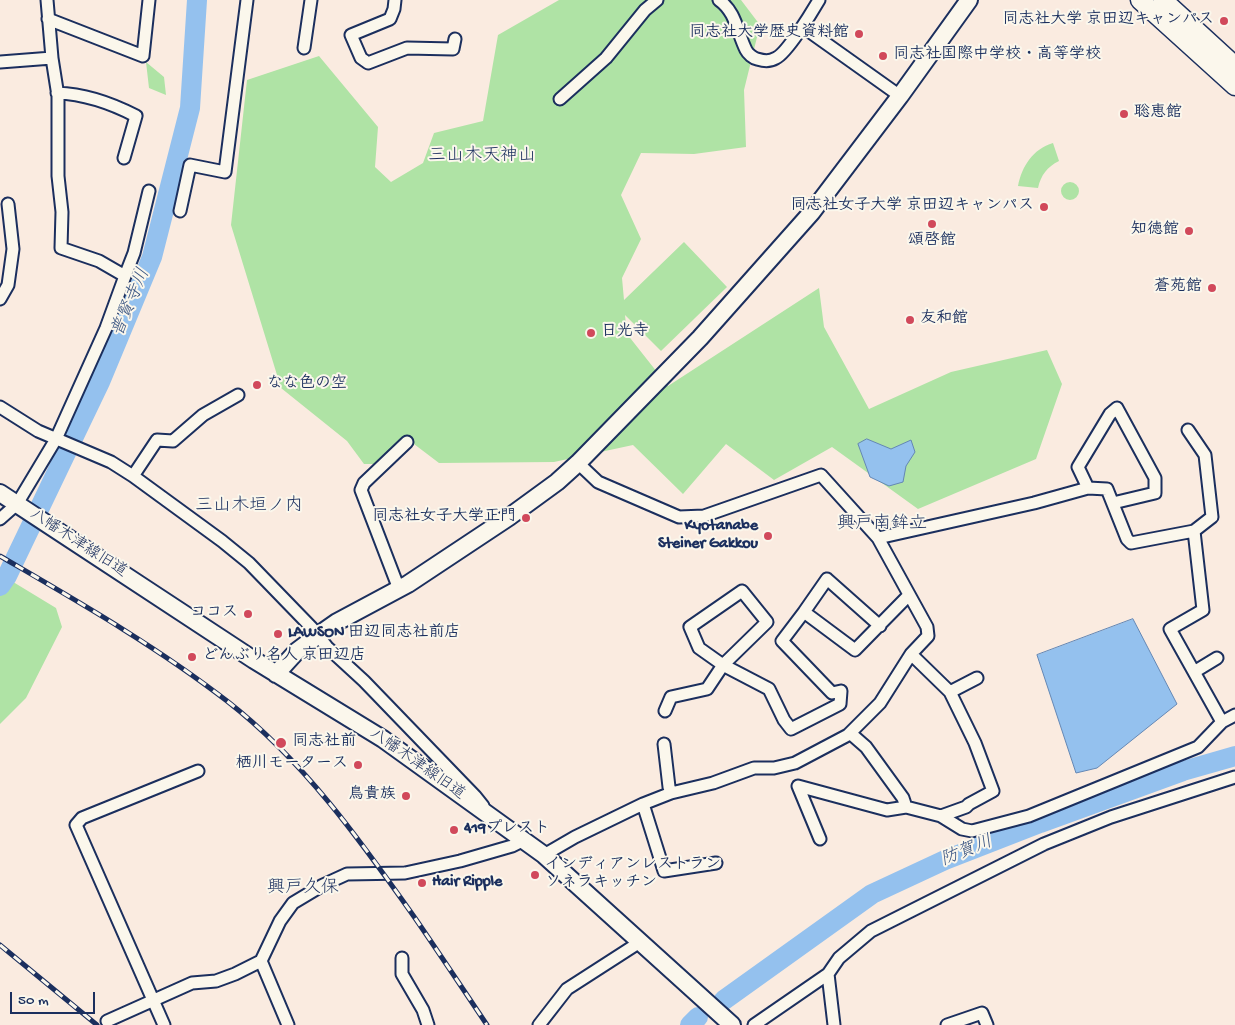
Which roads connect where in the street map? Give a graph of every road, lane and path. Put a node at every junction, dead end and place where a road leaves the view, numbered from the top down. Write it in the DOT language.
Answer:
graph roads {
  1 [pos="47,0"];
  2 [pos="149,0"];
  3 [pos="247,0"];
  4 [pos="311,0"];
  5 [pos="395,0"];
  6 [pos="657,0"];
  7 [pos="719,0"];
  8 [pos="819,0"];
  9 [pos="969,0"];
  10 [pos="1140,0"];
  11 [pos="1163,0"];
  12 [pos="48,19"];
  13 [pos="803,27"];
  14 [pos="455,39"];
  15 [pos="304,48"];
  16 [pos="52,58"];
  17 [pos="0,62"];
  18 [pos="1235,66"];
  19 [pos="1235,86"];
  20 [pos="57,93"];
  21 [pos="900,96"];
  22 [pos="560,99"];
  23 [pos="124,158"];
  24 [pos="150,191"];
  25 [pos="8,204"];
  26 [pos="180,211"];
  27 [pos="125,276"];
  28 [pos="0,299"];
  29 [pos="238,395"];
  30 [pos="0,407"];
  31 [pos="1188,430"];
  32 [pos="58,439"];
  33 [pos="407,442"];
  34 [pos="578,463"];
  35 [pos="133,476"];
  36 [pos="1088,488"];
  37 [pos="0,493"];
  38 [pos="1113,502"];
  39 [pos="20,506"];
  40 [pos="0,519"];
  41 [pos="1194,531"];
  42 [pos="878,538"];
  43 [pos="399,589"];
  44 [pos="909,595"];
  45 [pos="804,612"];
  46 [pos="880,626"];
  47 [pos="317,636"];
  48 [pos="911,654"];
  49 [pos="1217,658"];
  50 [pos="723,665"];
  51 [pos="1194,672"];
  52 [pos="276,674"];
  53 [pos="977,678"];
  54 [pos="950,692"];
  55 [pos="665,711"];
  56 [pos="1235,716"];
  57 [pos="1222,722"];
  58 [pos="850,733"];
  59 [pos="664,744"];
  60 [pos="198,771"];
  61 [pos="1235,777"];
  62 [pos="671,793"];
  63 [pos="643,804"];
  64 [pos="906,807"];
  65 [pos="941,816"];
  66 [pos="493,819"];
  67 [pos="820,839"];
  68 [pos="522,841"];
  69 [pos="544,855"];
  70 [pos="716,863"];
  71 [pos="640,942"];
  72 [pos="402,958"];
  73 [pos="261,961"];
  74 [pos="828,974"];
  75 [pos="152,1000"];
  76 [pos="107,1021"];
  77 [pos="164,1025"];
  78 [pos="288,1025"];
  79 [pos="428,1025"];
  80 [pos="539,1025"];
  81 [pos="732,1025"];
  82 [pos="754,1025"];
  83 [pos="834,1025"];
  84 [pos="947,1025"];
  85 [pos="987,1025"];
  1 -- 12 [label="street"];
  2 -- 12 [label="street"];
  3 -- 26 [label="street"];
  4 -- 15 [label="street"];
  5 -- 14 [label="street"];
  6 -- 22 [label="street"];
  7 -- 13 [label="street"];
  8 -- 13 [label="street"];
  9 -- 21 [label="street"];
  10 -- 19 [label="main road"];
  11 -- 18 [label="main road"];
  12 -- 16 [label="street"];
  13 -- 21 [label="street"];
  16 -- 17 [label="street"];
  16 -- 20 [label="street"];
  20 -- 23 [label="street"];
  20 -- 27 [label="street"];
  21 -- 34 [label="street"];
  24 -- 27 [label="street"];
  25 -- 28 [label="street"];
  27 -- 32 [label="street"];
  29 -- 35 [label="street"];
  30 -- 32 [label="street"];
  31 -- 41 [label="street"];
  32 -- 35 [label="street"];
  32 -- 39 [label="street"];
  33 -- 43 [label="street"];
  34 -- 42 [label="street"];
  34 -- 43 [label="street"];
  35 -- 47 [label="street"];
  36 -- 38 [label="street"];
  36 -- 38 [label="street"];
  36 -- 42 [label="street"];
  37 -- 39 [label="street, 八幡木津線旧道"];
  38 -- 41 [label="street"];
  39 -- 40 [label="street"];
  39 -- 52 [label="street, 八幡木津線旧道"];
  41 -- 51 [label="street"];
  42 -- 44 [label="street"];
  43 -- 47 [label="street"];
  44 -- 46 [label="street"];
  44 -- 48 [label="street"];
  45 -- 46 [label="street"];
  45 -- 46 [label="street"];
  45 -- 50 [label="street"];
  47 -- 52 [label="street"];
  47 -- 66 [label="street"];
  48 -- 54 [label="street"];
  48 -- 58 [label="street"];
  49 -- 51 [label="street"];
  50 -- 50 [label="street"];
  50 -- 55 [label="street"];
  51 -- 57 [label="street"];
  52 -- 66 [label="street, 八幡木津線旧道"];
  53 -- 54 [label="street"];
  54 -- 65 [label="street"];
  56 -- 57 [label="street"];
  57 -- 65 [label="street"];
  58 -- 62 [label="street"];
  58 -- 64 [label="street"];
  59 -- 62 [label="street"];
  60 -- 75 [label="street"];
  61 -- 74 [label="street"];
  62 -- 63 [label="street"];
  63 -- 69 [label="street"];
  63 -- 70 [label="street"];
  64 -- 65 [label="street"];
  64 -- 67 [label="street"];
  66 -- 68 [label="street, 八幡木津線旧道"];
  68 -- 69 [label="street, 八幡木津線旧道"];
  68 -- 73 [label="street"];
  69 -- 71 [label="street, 八幡木津線旧道"];
  71 -- 80 [label="street"];
  71 -- 81 [label="street, 八幡木津線旧道"];
  72 -- 79 [label="street"];
  73 -- 75 [label="street"];
  73 -- 78 [label="street"];
  74 -- 82 [label="street"];
  74 -- 83 [label="street"];
  75 -- 76 [label="street"];
  75 -- 77 [label="street"];
  84 -- 85 [label="street"];
}
